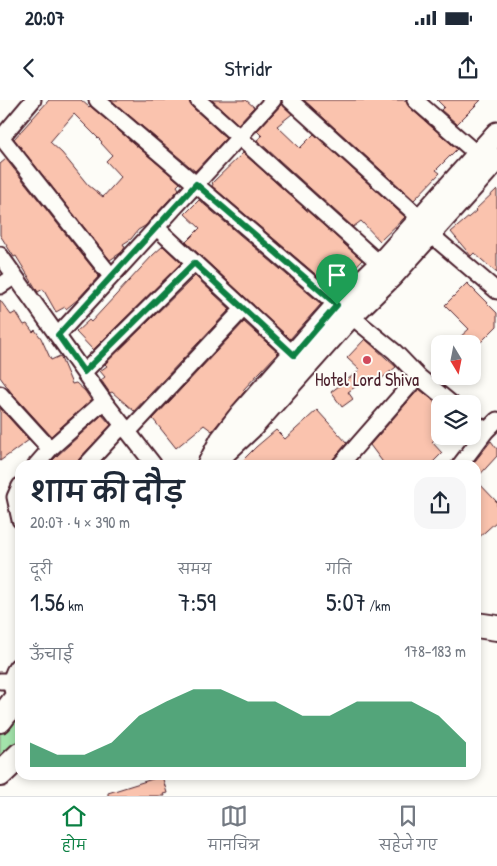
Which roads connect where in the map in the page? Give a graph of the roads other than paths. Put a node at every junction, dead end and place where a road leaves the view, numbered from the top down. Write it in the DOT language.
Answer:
graph roads {
  1 [pos="33,100"];
  2 [pos="97,100"];
  3 [pos="198,100"];
  4 [pos="274,100"];
  5 [pos="290,100"];
  6 [pos="415,100"];
  7 [pos="497,133"];
  8 [pos="240,136"];
  9 [pos="1,138"];
  10 [pos="491,163"];
  11 [pos="196,184"];
  12 [pos="425,225"];
  13 [pos="156,227"];
  14 [pos="0,255"];
  15 [pos="194,263"];
  16 [pos="380,264"];
  17 [pos="15,276"];
  18 [pos="110,276"];
  19 [pos="0,286"];
  20 [pos="497,291"];
  21 [pos="243,309"];
  22 [pos="344,310"];
  23 [pos="58,335"];
  24 [pos="294,355"];
  25 [pos="84,372"];
  26 [pos="418,376"];
  27 [pos="0,394"];
  28 [pos="441,395"];
  29 [pos="104,401"];
  30 [pos="497,420"];
  31 [pos="481,427"];
  32 [pos="126,429"];
  33 [pos="486,431"];
  34 [pos="50,449"];
  35 [pos="40,460"];
  36 [pos="92,460"];
  37 [pos="150,460"];
  38 [pos="211,460"];
  39 [pos="215,460"];
  40 [pos="344,460"];
  41 [pos="464,460"];
  42 [pos="481,626"];
  43 [pos="497,628"];
  44 [pos="15,684"];
  45 [pos="0,720"];
  46 [pos="15,760"];
  47 [pos="0,774"];
  1 -- 9 [label="street"];
  2 -- 11 [label="street"];
  3 -- 8 [label="street"];
  4 -- 8 [label="street"];
  5 -- 12 [label="street"];
  6 -- 10 [label="street"];
  7 -- 10 [label="street"];
  8 -- 11 [label="street"];
  8 -- 16 [label="street"];
  9 -- 18 [label="street"];
  10 -- 12 [label="street"];
  11 -- 13 [label="street"];
  11 -- 22 [label="street"];
  12 -- 16 [label="street"];
  12 -- 20 [label="street"];
  12 -- 22 [label="street"];
  13 -- 15 [label="street"];
  13 -- 18 [label="street"];
  14 -- 17 [label="street"];
  15 -- 21 [label="street"];
  15 -- 25 [label="street"];
  16 -- 22 [label="street"];
  17 -- 19 [label="street"];
  17 -- 23 [label="street"];
  18 -- 23 [label="street"];
  21 -- 24 [label="street"];
  21 -- 32 [label="street"];
  22 -- 24 [label="street"];
  22 -- 26 [label="street"];
  22 -- 39 [label="street"];
  23 -- 25 [label="street"];
  24 -- 38 [label="street"];
  25 -- 29 [label="street"];
  26 -- 28 [label="street"];
  26 -- 40 [label="street"];
  27 -- 34 [label="street"];
  29 -- 32 [label="street"];
  29 -- 34 [label="street"];
  30 -- 33 [label="street"];
  31 -- 33 [label="street"];
  32 -- 36 [label="street"];
  32 -- 37 [label="street"];
  33 -- 41 [label="street"];
  34 -- 35 [label="street"];
  42 -- 43 [label="main road"];
  44 -- 45 [label="main road"];
  46 -- 47 [label="main road"];
}
